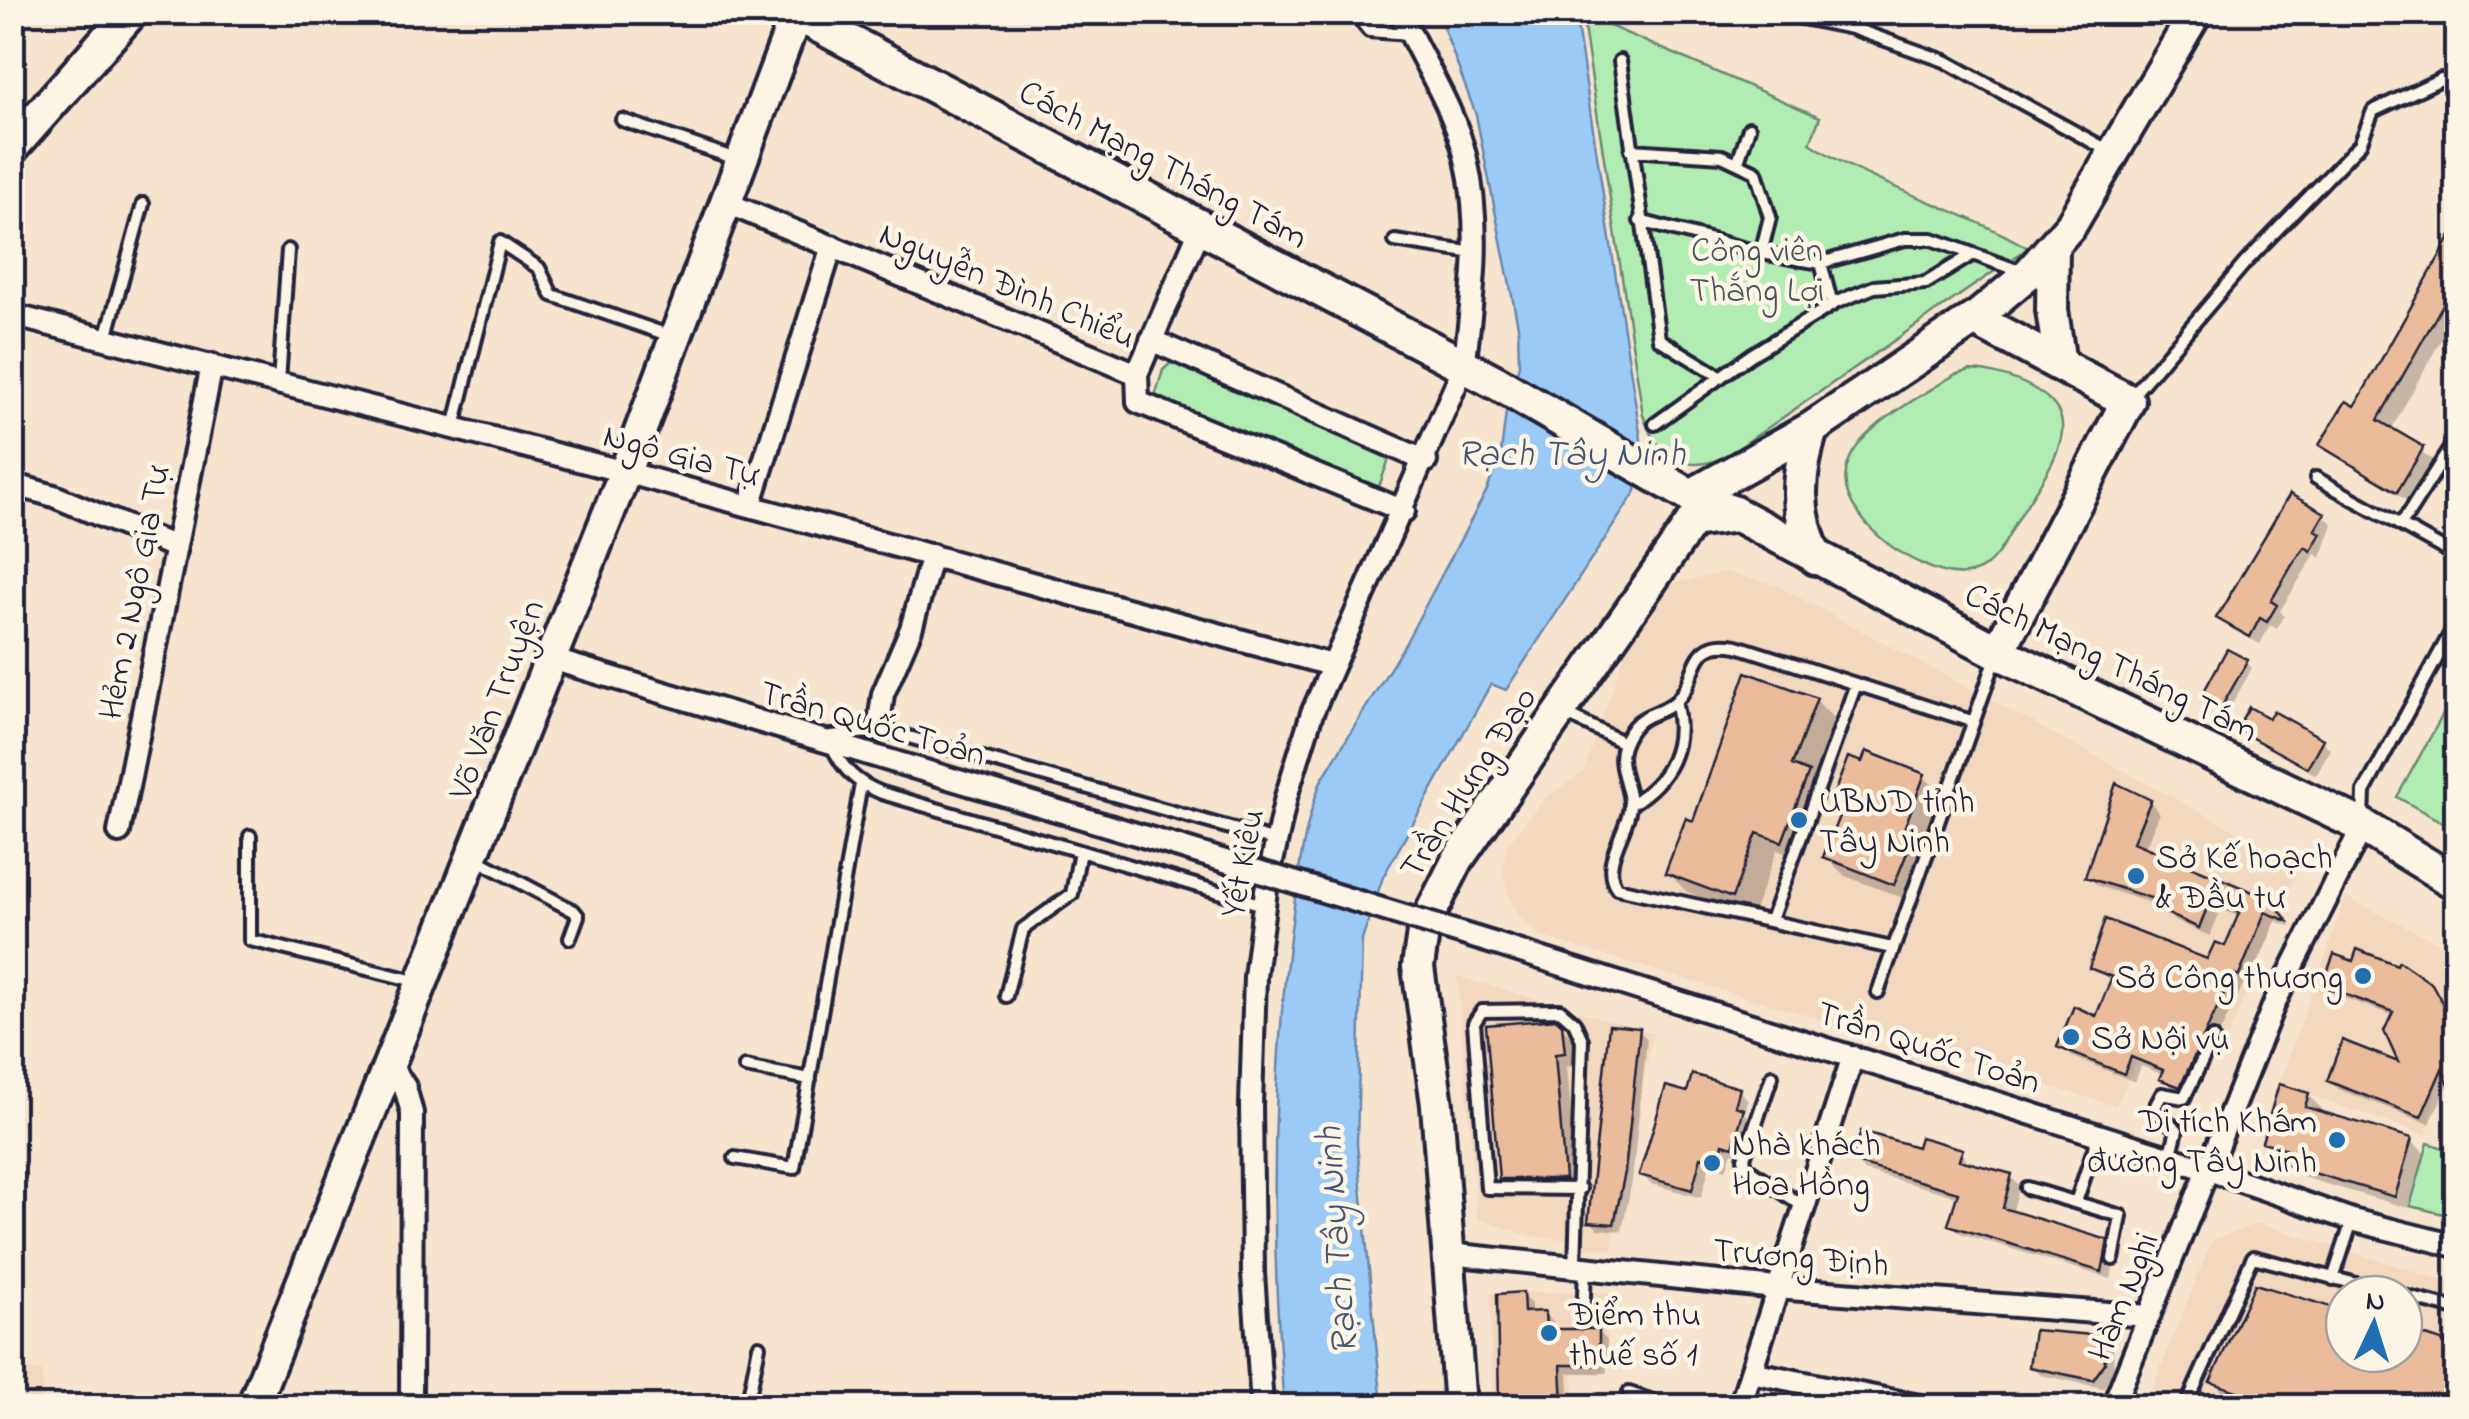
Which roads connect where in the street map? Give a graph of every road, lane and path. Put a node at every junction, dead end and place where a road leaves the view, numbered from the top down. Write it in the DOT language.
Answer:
graph roads {
  1 [pos="131,12"];
  2 [pos="1354,12"];
  3 [pos="1400,12"];
  4 [pos="1772,12"];
  5 [pos="2196,12"];
  6 [pos="795,13"];
  7 [pos="1410,34"];
  8 [pos="1620,61"];
  9 [pos="2441,79"];
  10 [pos="622,120"];
  11 [pos="1749,128"];
  12 [pos="12,148"];
  13 [pos="1631,150"];
  14 [pos="2116,155"];
  15 [pos="742,160"];
  16 [pos="1738,161"];
  17 [pos="727,203"];
  18 [pos="143,204"];
  19 [pos="1640,221"];
  20 [pos="1200,229"];
  21 [pos="1395,242"];
  22 [pos="832,246"];
  23 [pos="2053,248"];
  24 [pos="288,250"];
  25 [pos="1475,253"];
  26 [pos="1761,253"];
  27 [pos="1973,254"];
  28 [pos="1822,263"];
  29 [pos="2028,274"];
  30 [pos="1832,305"];
  31 [pos="12,315"];
  32 [pos="1974,319"];
  33 [pos="674,336"];
  34 [pos="106,338"];
  35 [pos="1151,340"];
  36 [pos="2060,364"];
  37 [pos="212,365"];
  38 [pos="1464,366"];
  39 [pos="1137,374"];
  40 [pos="1721,377"];
  41 [pos="279,382"];
  42 [pos="2128,401"];
  43 [pos="1655,424"];
  44 [pos="454,427"];
  45 [pos="1811,429"];
  46 [pos="2456,439"];
  47 [pos="1426,461"];
  48 [pos="625,472"];
  49 [pos="2316,478"];
  50 [pos="12,484"];
  51 [pos="1687,498"];
  52 [pos="750,506"];
  53 [pos="1404,511"];
  54 [pos="2400,525"];
  55 [pos="175,547"];
  56 [pos="932,555"];
  57 [pos="2456,556"];
  58 [pos="1816,558"];
  59 [pos="2456,623"];
  60 [pos="1998,652"];
  61 [pos="552,659"];
  62 [pos="1331,665"];
  63 [pos="1856,684"];
  64 [pos="1675,702"];
  65 [pos="1560,711"];
  66 [pos="1970,721"];
  67 [pos="878,730"];
  68 [pos="823,741"];
  69 [pos="1624,744"];
  70 [pos="861,784"];
  71 [pos="1631,804"];
  72 [pos="2363,826"];
  73 [pos="120,832"];
  74 [pos="250,836"];
  75 [pos="1276,841"];
  76 [pos="1080,851"];
  77 [pos="474,858"];
  78 [pos="2456,883"];
  79 [pos="1264,905"];
  80 [pos="1771,920"];
  81 [pos="570,938"];
  82 [pos="1892,948"];
  83 [pos="424,983"];
  84 [pos="1878,992"];
  85 [pos="1006,996"];
  86 [pos="2213,1038"];
  87 [pos="1853,1056"];
  88 [pos="390,1065"];
  89 [pos="744,1067"];
  90 [pos="1772,1076"];
  91 [pos="810,1080"];
  92 [pos="2099,1134"];
  93 [pos="2170,1157"];
  94 [pos="736,1158"];
  95 [pos="2208,1170"];
  96 [pos="2027,1188"];
  97 [pos="1580,1189"];
  98 [pos="2076,1202"];
  99 [pos="1804,1207"];
  100 [pos="2352,1220"];
  101 [pos="2456,1246"];
  102 [pos="1449,1254"];
  103 [pos="2113,1259"];
  104 [pos="1580,1268"];
  105 [pos="2335,1274"];
  106 [pos="2324,1277"];
  107 [pos="1776,1288"];
  108 [pos="2424,1301"];
  109 [pos="2456,1309"];
  110 [pos="2148,1316"];
  111 [pos="1582,1322"];
  112 [pos="759,1346"];
  113 [pos="1750,1372"];
  114 [pos="1629,1393"];
  115 [pos="2114,1402"];
  116 [pos="252,1406"];
  117 [pos="411,1406"];
  118 [pos="747,1406"];
  119 [pos="1262,1406"];
  120 [pos="1460,1406"];
  121 [pos="1668,1406"];
  122 [pos="1740,1406"];
  123 [pos="1918,1406"];
  124 [pos="2151,1406"];
  125 [pos="2186,1406"];
  1 -- 12 [label="main road"];
  2 -- 7 [label="lane"];
  3 -- 7 [label="street, Yết Kiêu"];
  4 -- 14 [label="lane"];
  5 -- 14 [label="street, Trần Hưng Đạo"];
  6 -- 15 [label="street, Võ Văn Truyện"];
  6 -- 20 [label="main road, Cách Mạng Tháng Tám"];
  7 -- 25 [label="street, Yết Kiêu"];
  8 -- 13 [label="lane"];
  9 -- 42 [label="lane"];
  10 -- 15 [label="lane"];
  11 -- 16 [label="lane"];
  13 -- 16 [label="lane"];
  13 -- 19 [label="lane"];
  14 -- 23 [label="street, Trần Hưng Đạo"];
  15 -- 17 [label="street, Võ Văn Truyện"];
  16 -- 26 [label="lane"];
  17 -- 22 [label="street, Nguyễn Đình Chiểu"];
  17 -- 33 [label="street, Võ Văn Truyện"];
  18 -- 34 [label="lane"];
  19 -- 26 [label="lane"];
  19 -- 40 [label="lane"];
  20 -- 35 [label="street"];
  20 -- 38 [label="main road, Cách Mạng Tháng Tám"];
  21 -- 25 [label="lane"];
  22 -- 39 [label="street, Nguyễn Đình Chiểu"];
  22 -- 52 [label="street"];
  23 -- 29 [label="street, Trần Hưng Đạo"];
  23 -- 36 [label="street"];
  24 -- 41 [label="lane"];
  25 -- 38 [label="street, Yết Kiêu"];
  26 -- 28 [label="lane"];
  27 -- 28 [label="lane"];
  27 -- 29 [label="lane"];
  27 -- 30 [label="lane"];
  28 -- 30 [label="lane"];
  29 -- 32 [label="street, Trần Hưng Đạo"];
  30 -- 40 [label="lane"];
  31 -- 34 [label="street, Ngô Gia Tự"];
  32 -- 36 [label="main road"];
  32 -- 45 [label="main road, Trần Hưng Đạo"];
  33 -- 44 [label="lane"];
  33 -- 48 [label="street, Võ Văn Truyện"];
  34 -- 37 [label="street, Ngô Gia Tự"];
  35 -- 39 [label="street"];
  35 -- 47 [label="street, Nguyễn Đình Chiểu"];
  36 -- 42 [label="main road"];
  37 -- 41 [label="street, Ngô Gia Tự"];
  37 -- 55 [label="street, Hẻm 2 Ngô Gia Tự"];
  38 -- 47 [label="street, Yết Kiêu"];
  38 -- 51 [label="main road, Cách Mạng Tháng Tám"];
  39 -- 53 [label="street, Nguyễn Đình Chiểu"];
  40 -- 43 [label="lane"];
  41 -- 44 [label="street, Ngô Gia Tự"];
  42 -- 60 [label="main road"];
  44 -- 48 [label="street, Ngô Gia Tự"];
  45 -- 51 [label="main road, Trần Hưng Đạo"];
  45 -- 58 [label="main road"];
  46 -- 54 [label="lane"];
  47 -- 53 [label="street, Yết Kiêu"];
  48 -- 52 [label="street, Ngô Gia Tự"];
  48 -- 61 [label="street, Võ Văn Truyện"];
  49 -- 54 [label="lane"];
  50 -- 55 [label="street"];
  51 -- 58 [label="main road, Cách Mạng Tháng Tám"];
  51 -- 65 [label="street, Trần Hưng Đạo"];
  52 -- 56 [label="street, Ngô Gia Tự"];
  53 -- 62 [label="street, Yết Kiêu"];
  54 -- 57 [label="lane"];
  55 -- 73 [label="street, Hẻm 2 Ngô Gia Tự"];
  56 -- 62 [label="street, Ngô Gia Tự"];
  56 -- 67 [label="street"];
  58 -- 60 [label="main road, Cách Mạng Tháng Tám"];
  59 -- 72 [label="lane"];
  60 -- 66 [label="lane"];
  60 -- 72 [label="main road, Cách Mạng Tháng Tám"];
  61 -- 68 [label="street, Trần Quốc Toản"];
  61 -- 77 [label="street, Võ Văn Truyện"];
  62 -- 75 [label="street, Yết Kiêu"];
  63 -- 64 [label="lane"];
  63 -- 66 [label="lane"];
  63 -- 80 [label="lane"];
  64 -- 69 [label="lane"];
  64 -- 71 [label="lane"];
  65 -- 69 [label="lane"];
  65 -- 102 [label="street, Trần Hưng Đạo"];
  66 -- 82 [label="lane"];
  67 -- 68 [label="lane"];
  67 -- 75 [label="lane"];
  68 -- 70 [label="lane"];
  68 -- 87 [label="street, Trần Quốc Toản, bridge"];
  69 -- 71 [label="lane"];
  70 -- 76 [label="lane"];
  70 -- 91 [label="lane"];
  71 -- 80 [label="lane"];
  72 -- 78 [label="main road, Cách Mạng Tháng Tám"];
  72 -- 95 [label="street, Hàm Nghi"];
  74 -- 83 [label="lane"];
  75 -- 79 [label="street, Yết Kiêu"];
  76 -- 79 [label="lane"];
  76 -- 85 [label="lane"];
  77 -- 81 [label="lane"];
  77 -- 83 [label="street, Võ Văn Truyện"];
  79 -- 119 [label="street, Yết Kiêu"];
  80 -- 82 [label="lane"];
  82 -- 84 [label="lane"];
  83 -- 88 [label="street, Võ Văn Truyện"];
  86 -- 93 [label="lane"];
  87 -- 92 [label="street, Trần Quốc Toản"];
  87 -- 99 [label="street"];
  88 -- 116 [label="street, Võ Văn Truyện"];
  88 -- 117 [label="street"];
  89 -- 91 [label="lane"];
  90 -- 99 [label="lane"];
  91 -- 94 [label="lane"];
  92 -- 93 [label="street, Trần Quốc Toản"];
  92 -- 98 [label="lane"];
  93 -- 95 [label="street, Trần Quốc Toản"];
  95 -- 100 [label="street, Trần Quốc Toản"];
  95 -- 110 [label="street, Hàm Nghi"];
  96 -- 98 [label="lane"];
  97 -- 97 [label="lane"];
  97 -- 104 [label="lane"];
  98 -- 103 [label="lane"];
  99 -- 107 [label="street"];
  100 -- 101 [label="street, Trần Quốc Toản"];
  100 -- 105 [label="lane"];
  102 -- 104 [label="street, Trương Định"];
  102 -- 120 [label="street, Trần Hưng Đạo"];
  104 -- 107 [label="street, Trương Định"];
  104 -- 111 [label="lane"];
  106 -- 125 [label="lane"];
  107 -- 110 [label="street, Trương Định"];
  107 -- 113 [label="street"];
  108 -- 109 [label="lane"];
  110 -- 115 [label="street, Hàm Nghi"];
  112 -- 118 [label="lane"];
  113 -- 122 [label="street"];
  113 -- 123 [label="street"];
  114 -- 121 [label="lane"];
  115 -- 124 [label="lane"];
}
